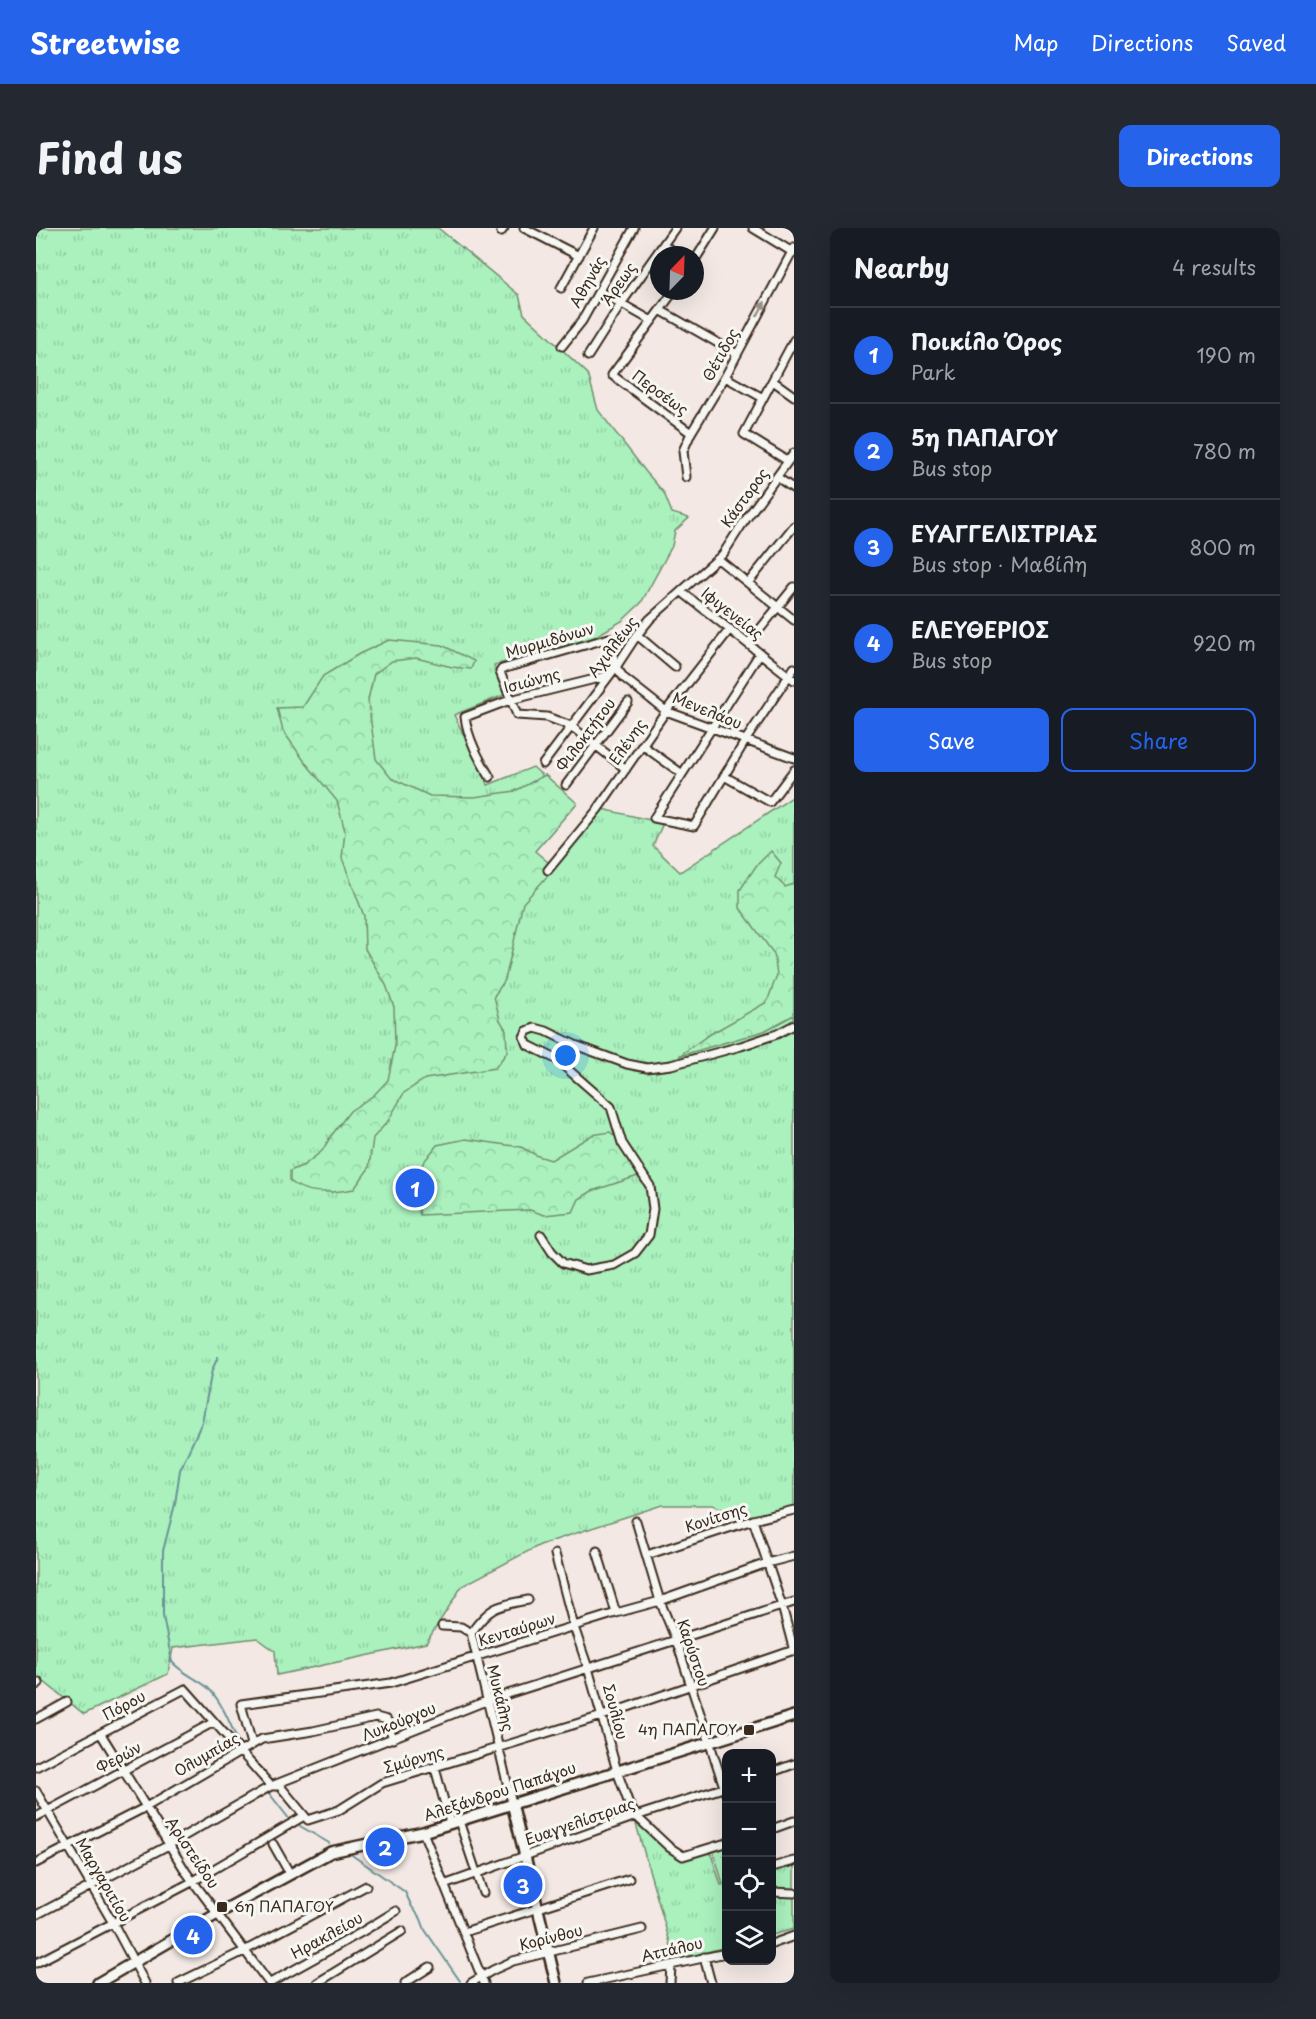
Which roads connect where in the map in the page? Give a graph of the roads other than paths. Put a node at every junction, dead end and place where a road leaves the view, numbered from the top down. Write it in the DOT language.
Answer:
graph roads {
  1 [pos="524,228"];
  2 [pos="594,228"];
  3 [pos="634,228"];
  4 [pos="675,228"];
  5 [pos="715,228"];
  6 [pos="753,228"];
  7 [pos="663,245"];
  8 [pos="704,246"];
  9 [pos="793,251"];
  10 [pos="579,256"];
  11 [pos="561,288"];
  12 [pos="599,291"];
  13 [pos="667,300"];
  14 [pos="621,304"];
  15 [pos="660,310"];
  16 [pos="652,321"];
  17 [pos="794,340"];
  18 [pos="562,346"];
  19 [pos="737,354"];
  20 [pos="588,356"];
  21 [pos="725,377"];
  22 [pos="773,381"];
  23 [pos="794,396"];
  24 [pos="763,398"];
  25 [pos="691,433"];
  26 [pos="794,453"];
  27 [pos="788,461"];
  28 [pos="686,477"];
  29 [pos="777,477"];
  30 [pos="794,489"];
  31 [pos="794,526"];
  32 [pos="718,559"];
  33 [pos="748,583"];
  34 [pos="794,587"];
  35 [pos="682,592"];
  36 [pos="777,607"];
  37 [pos="794,620"];
  38 [pos="730,629"];
  39 [pos="637,634"];
  40 [pos="748,644"];
  41 [pos="759,653"];
  42 [pos="616,667"];
  43 [pos="675,667"];
  44 [pos="794,668"];
  45 [pos="607,676"];
  46 [pos="791,678"];
  47 [pos="510,700"];
  48 [pos="628,702"];
  49 [pos="666,711"];
  50 [pos="571,726"];
  51 [pos="712,727"];
  52 [pos="745,741"];
  53 [pos="642,745"];
  54 [pos="596,746"];
  55 [pos="794,758"];
  56 [pos="543,764"];
  57 [pos="626,769"];
  58 [pos="794,770"];
  59 [pos="681,773"];
  60 [pos="724,776"];
  61 [pos="490,777"];
  62 [pos="566,785"];
  63 [pos="548,870"];
  64 [pos="794,1025"];
  65 [pos="541,1235"];
  66 [pos="794,1510"];
  67 [pos="753,1520"];
  68 [pos="636,1521"];
  69 [pos="597,1551"];
  70 [pos="555,1554"];
  71 [pos="647,1555"];
  72 [pos="794,1556"];
  73 [pos="767,1563"];
  74 [pos="528,1600"];
  75 [pos="660,1601"];
  76 [pos="794,1602"];
  77 [pos="782,1606"];
  78 [pos="616,1613"];
  79 [pos="442,1626"];
  80 [pos="574,1627"];
  81 [pos="471,1633"];
  82 [pos="676,1640"];
  83 [pos="794,1650"];
  84 [pos="476,1657"];
  85 [pos="588,1668"];
  86 [pos="690,1686"];
  87 [pos="486,1701"];
  88 [pos="67,1702"];
  89 [pos="602,1716"];
  90 [pos="794,1716"];
  91 [pos="36,1719"];
  92 [pos="214,1722"];
  93 [pos="100,1734"];
  94 [pos="393,1739"];
  95 [pos="708,1742"];
  96 [pos="252,1744"];
  97 [pos="498,1749"];
  98 [pos="239,1751"];
  99 [pos="794,1764"];
  100 [pos="36,1767"];
  101 [pos="435,1768"];
  102 [pos="776,1770"];
  103 [pos="123,1771"];
  104 [pos="617,1771"];
  105 [pos="722,1779"];
  106 [pos="271,1786"];
  107 [pos="722,1790"];
  108 [pos="36,1791"];
  109 [pos="512,1803"];
  110 [pos="146,1807"];
  111 [pos="48,1811"];
  112 [pos="304,1816"];
  113 [pos="636,1816"];
  114 [pos="36,1817"];
  115 [pos="794,1821"];
  116 [pos="455,1822"];
  117 [pos="776,1827"];
  118 [pos="423,1832"];
  119 [pos="273,1844"];
  120 [pos="722,1844"];
  121 [pos="168,1845"];
  122 [pos="69,1847"];
  123 [pos="525,1855"];
  124 [pos="794,1861"];
  125 [pos="36,1863"];
  126 [pos="776,1866"];
  127 [pos="477,1873"];
  128 [pos="290,1874"];
  129 [pos="629,1879"];
  130 [pos="193,1881"];
  131 [pos="444,1885"];
  132 [pos="92,1886"];
  133 [pos="366,1886"];
  134 [pos="776,1892"];
  135 [pos="483,1893"];
  136 [pos="794,1893"];
  137 [pos="538,1907"];
  138 [pos="396,1911"];
  139 [pos="218,1914"];
  140 [pos="36,1915"];
  141 [pos="113,1923"];
  142 [pos="642,1929"];
  143 [pos="402,1931"];
  144 [pos="464,1932"];
  145 [pos="794,1936"];
  146 [pos="776,1942"];
  147 [pos="244,1951"];
  148 [pos="549,1952"];
  149 [pos="722,1954"];
  150 [pos="705,1957"];
  151 [pos="134,1961"];
  152 [pos="36,1963"];
  153 [pos="671,1965"];
  154 [pos="430,1967"];
  155 [pos="482,1980"];
  156 [pos="414,1981"];
  157 [pos="98,1983"];
  158 [pos="145,1983"];
  159 [pos="178,1983"];
  160 [pos="269,1983"];
  161 [pos="317,1983"];
  162 [pos="405,1983"];
  163 [pos="471,1983"];
  164 [pos="556,1983"];
  165 [pos="588,1983"];
  166 [pos="670,1983"];
  167 [pos="711,1983"];
  1 -- 10 [label="street"];
  2 -- 10 [label="street"];
  3 -- 12 [label="street, Αθηνάς"];
  4 -- 7 [label="street, Άρεως"];
  5 -- 8 [label="street"];
  6 -- 9 [label="street"];
  7 -- 14 [label="street, Άρεως"];
  19 -- 9 [label="street, Θέτιδος, one-way"];
  10 -- 11 [label="street"];
  12 -- 14 [label="street"];
  12 -- 18 [label="street, Αθηνάς"];
  13 -- 15 [label="street"];
  14 -- 16 [label="street"];
  14 -- 20 [label="street, Άρεως"];
  15 -- 16 [label="street"];
  15 -- 19 [label="street"];
  16 -- 25 [label="street, Περσέως"];
  17 -- 22 [label="street"];
  19 -- 21 [label="street, Θέτιδος"];
  21 -- 24 [label="street"];
  21 -- 25 [label="street, Θέτιδος"];
  22 -- 23 [label="street"];
  22 -- 24 [label="street"];
  24 -- 27 [label="street"];
  25 -- 28 [label="street, Θέτιδος"];
  26 -- 27 [label="street, Κάστορος"];
  27 -- 29 [label="street, Κάστορος"];
  29 -- 30 [label="street"];
  29 -- 32 [label="street, Κάστορος"];
  31 -- 33 [label="street"];
  32 -- 33 [label="street"];
  32 -- 35 [label="street, Αχιλλέως"];
  33 -- 36 [label="street"];
  34 -- 36 [label="street"];
  35 -- 38 [label="street, Ιφιγενείας"];
  35 -- 39 [label="street, Αχιλλέως"];
  36 -- 37 [label="street"];
  36 -- 40 [label="street"];
  38 -- 40 [label="street, Ιφιγενείας"];
  38 -- 49 [label="street, Ελένης"];
  39 -- 42 [label="street, Αχιλλέως"];
  39 -- 43 [label="street"];
  40 -- 41 [label="street, Ιφιγενείας"];
  41 -- 46 [label="street, Ιφιγενείας"];
  41 -- 51 [label="street"];
  42 -- 45 [label="street, Αχιλλέως"];
  42 -- 47 [label="street, Μυρμιδόνων"];
  42 -- 49 [label="street, Μενελάου"];
  44 -- 46 [label="street"];
  45 -- 47 [label="street, Ισιώνης"];
  45 -- 50 [label="street, Αχιλλέως"];
  46 -- 52 [label="street"];
  47 -- 50 [label="street"];
  47 -- 61 [label="street, Ισιώνης"];
  48 -- 54 [label="street, Φιλοκτήτου"];
  49 -- 51 [label="street, Μενελάου"];
  49 -- 53 [label="street, Ελένης"];
  50 -- 54 [label="street"];
  50 -- 56 [label="street, Αχιλλέως"];
  51 -- 52 [label="street, Μενελάου"];
  51 -- 59 [label="street"];
  52 -- 55 [label="street, Μενελάου"];
  52 -- 60 [label="street"];
  53 -- 57 [label="street, Ελένης"];
  53 -- 59 [label="street"];
  54 -- 57 [label="street"];
  54 -- 62 [label="street, Φιλοκτήτου"];
  57 -- 63 [label="street, Ελένης"];
  58 -- 60 [label="street"];
  59 -- 60 [label="street"];
  64 -- 65 [label="street"];
  66 -- 67 [label="street, Κονίτσης"];
  67 -- 71 [label="street, Κονίτσης"];
  67 -- 73 [label="street"];
  68 -- 71 [label="street, Καρύστου"];
  69 -- 78 [label="street"];
  70 -- 80 [label="street, Σουλίου"];
  71 -- 75 [label="street, Καρύστου"];
  72 -- 73 [label="street, Κενταύρων"];
  73 -- 75 [label="street, Κενταύρων"];
  73 -- 77 [label="street"];
  74 -- 81 [label="street"];
  75 -- 78 [label="street, Κενταύρων"];
  75 -- 82 [label="street, Καρύστου"];
  76 -- 77 [label="street, Λυκούργου"];
  77 -- 82 [label="street, Λυκούργου"];
  77 -- 83 [label="street"];
  78 -- 80 [label="street, Κενταύρων"];
  79 -- 81 [label="street"];
  80 -- 84 [label="street, Κενταύρων"];
  80 -- 85 [label="street, Σουλίου"];
  81 -- 84 [label="street, Μυκάλης"];
  82 -- 85 [label="street, Λυκούργου"];
  82 -- 86 [label="street, Καρύστου"];
  83 -- 86 [label="street, Σμύρνης"];
  84 -- 87 [label="street, Μυκάλης"];
  84 -- 96 [label="street, Κενταύρων"];
  85 -- 87 [label="street, Λυκούργου"];
  85 -- 89 [label="street, Σουλίου"];
  86 -- 89 [label="street, Σμύρνης"];
  86 -- 95 [label="street, Καρύστου"];
  87 -- 94 [label="street, Λυκούργου"];
  87 -- 97 [label="street, Μυκάλης"];
  88 -- 91 [label="street"];
  89 -- 97 [label="street, Σμύρνης"];
  89 -- 104 [label="street, Σουλίου"];
  90 -- 95 [label="street, Αλεξάνδρου Παπάγου"];
  92 -- 93 [label="street, Πόρου"];
  92 -- 98 [label="street"];
  92 -- 103 [label="street, Φερών"];
  93 -- 100 [label="street, Πόρου"];
  93 -- 103 [label="street, Αριστείδου"];
  94 -- 96 [label="street, Ολυμπίας"];
  94 -- 106 [label="street, Λυκούργου"];
  95 -- 104 [label="street, Αλεξάνδρου Παπάγου"];
  95 -- 105 [label="street, Καρύστου"];
  96 -- 98 [label="street, Ολυμπίας"];
  97 -- 101 [label="street, Σμύρνης"];
  97 -- 109 [label="street, Μυκάλης"];
  98 -- 106 [label="street"];
  98 -- 110 [label="street, Ολυμπίας"];
  99 -- 102 [label="street"];
  101 -- 112 [label="street, Σμύρνης"];
  101 -- 116 [label="street"];
  103 -- 110 [label="street, Αριστείδου"];
  103 -- 111 [label="street, Φερών"];
  104 -- 109 [label="street, Αλεξάνδρου Παπάγου"];
  104 -- 113 [label="street, Σουλίου"];
  106 -- 112 [label="street"];
  106 -- 121 [label="street, Λυκούργου"];
  107 -- 113 [label="street, Ευαγγελίστριας"];
  108 -- 111 [label="street, Μαργαριτίου"];
  109 -- 116 [label="street, Αλεξάνδρου Παπάγου"];
  109 -- 123 [label="street"];
  110 -- 121 [label="street, Αριστείδου"];
  110 -- 122 [label="street, Ολυμπίας"];
  111 -- 114 [label="street, Φερών"];
  111 -- 122 [label="street, Μαργαριτίου"];
  112 -- 130 [label="street, Σμύρνης"];
  113 -- 120 [label="street, Σουλίου"];
  113 -- 123 [label="street, Ευαγγελίστριας"];
  115 -- 117 [label="street"];
  116 -- 118 [label="street, Αλεξάνδρου Παπάγου"];
  116 -- 127 [label="street"];
  118 -- 128 [label="street, Αλεξάνδρου Παπάγου"];
  118 -- 131 [label="street"];
  119 -- 128 [label="street"];
  121 -- 130 [label="street, Αριστείδου"];
  121 -- 132 [label="street, Λυκούργου"];
  122 -- 125 [label="street, Ολυμπίας"];
  122 -- 132 [label="street, Μαργαριτίου"];
  123 -- 127 [label="street, Ευαγγελίστριας"];
  123 -- 137 [label="street"];
  124 -- 126 [label="street"];
  127 -- 131 [label="street, Ευαγγελίστριας"];
  127 -- 135 [label="street"];
  128 -- 139 [label="street, Αλεξάνδρου Παπάγου"];
  129 -- 137 [label="street"];
  130 -- 139 [label="street, Αριστείδου"];
  130 -- 141 [label="street, Σμύρνης"];
  131 -- 144 [label="street"];
  132 -- 140 [label="street, Λυκούργου"];
  132 -- 141 [label="street, Μαργαριτίου"];
  133 -- 147 [label="street"];
  134 -- 136 [label="street"];
  137 -- 144 [label="street"];
  137 -- 148 [label="street"];
  138 -- 160 [label="street, Ηρακλείου"];
  139 -- 147 [label="street, Αριστείδου"];
  139 -- 151 [label="street, Αλεξάνδρου Παπάγου"];
  141 -- 151 [label="street, Μαργαριτίου"];
  141 -- 152 [label="street, Σμύρνης"];
  142 -- 148 [label="street, Κορίνθου"];
  143 -- 161 [label="street"];
  144 -- 155 [label="street"];
  145 -- 146 [label="street"];
  147 -- 159 [label="street"];
  147 -- 160 [label="street, Αριστείδου"];
  148 -- 155 [label="street, Κορίνθου"];
  148 -- 164 [label="street"];
  149 -- 150 [label="street, Αττάλου"];
  150 -- 153 [label="street, Αττάλου"];
  150 -- 167 [label="street"];
  151 -- 157 [label="street, Αλεξάνδρου Παπάγου"];
  151 -- 158 [label="street, Μαργαριτίου"];
  153 -- 165 [label="street, Αττάλου"];
  153 -- 166 [label="street"];
  154 -- 156 [label="street"];
  155 -- 163 [label="street, Κορίνθου"];
  156 -- 162 [label="street"];
}
